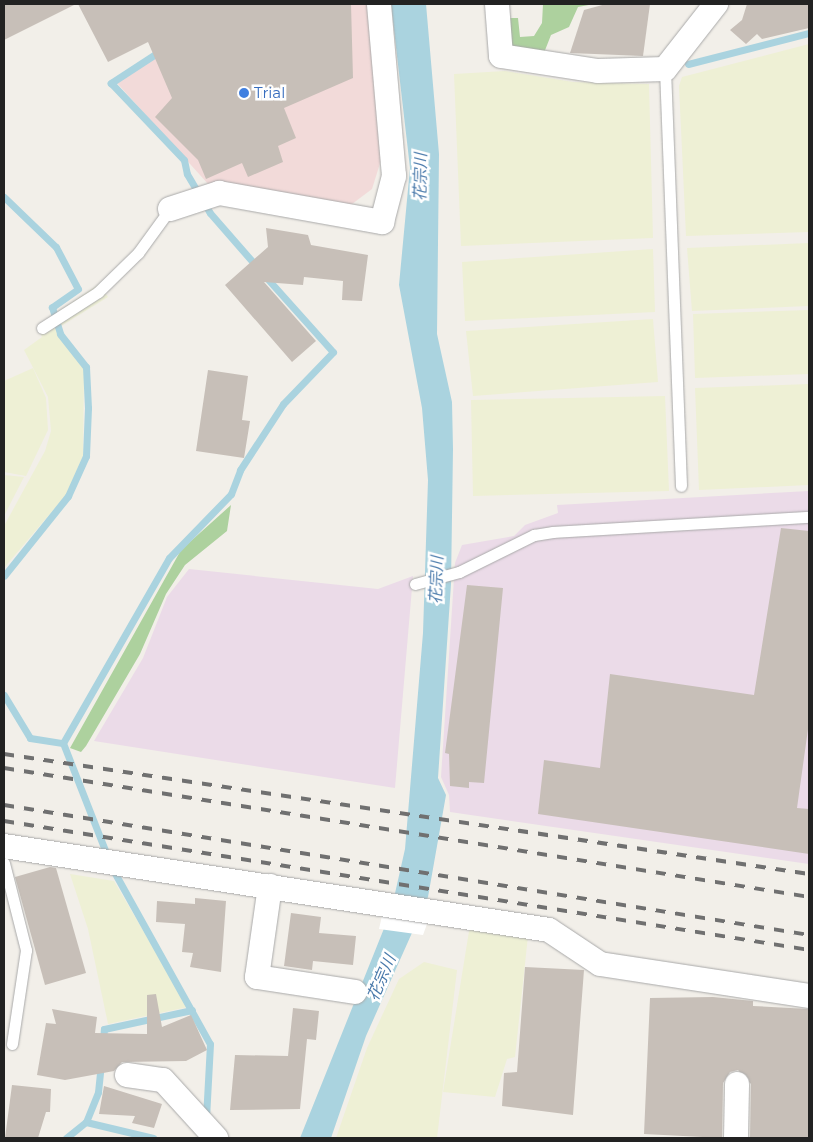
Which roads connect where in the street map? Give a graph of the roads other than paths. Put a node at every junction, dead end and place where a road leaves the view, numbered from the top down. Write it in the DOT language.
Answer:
graph roads {
  1 [pos="379,4"];
  2 [pos="497,4"];
  3 [pos="716,4"];
  4 [pos="665,68"];
  5 [pos="170,209"];
  6 [pos="42,328"];
  7 [pos="681,486"];
  8 [pos="809,518"];
  9 [pos="415,584"];
  10 [pos="4,846"];
  11 [pos="4,863"];
  12 [pos="270,886"];
  13 [pos="355,992"];
  14 [pos="809,996"];
  15 [pos="12,1044"];
  16 [pos="127,1075"];
  17 [pos="737,1084"];
  18 [pos="216,1138"];
  19 [pos="736,1138"];
  1 -- 5 [label="street"];
  2 -- 4 [label="street"];
  3 -- 4 [label="street"];
  4 -- 7 [label="lane"];
  5 -- 6 [label="lane"];
  8 -- 9 [label="lane"];
  10 -- 12 [label="street"];
  11 -- 15 [label="lane"];
  12 -- 13 [label="street"];
  12 -- 14 [label="street"];
  16 -- 18 [label="street"];
  17 -- 19 [label="street"];
}
